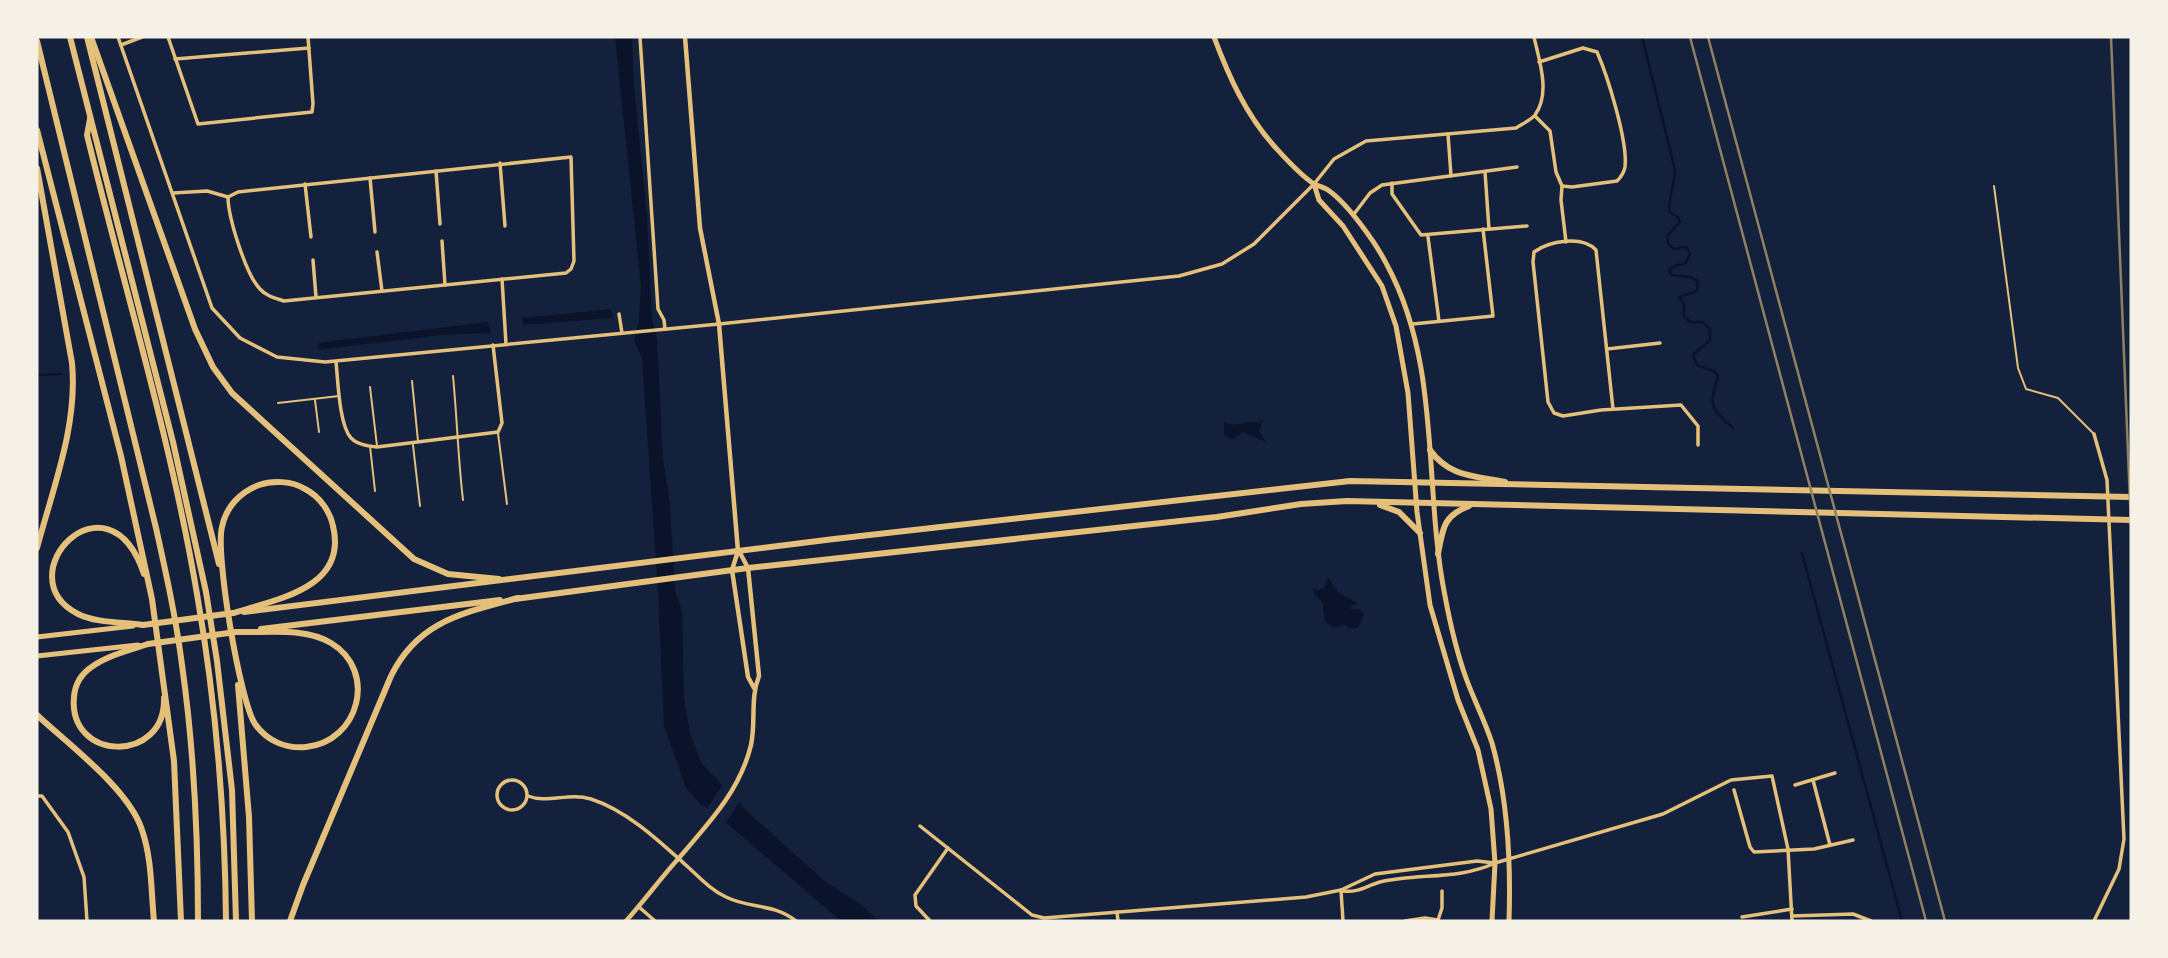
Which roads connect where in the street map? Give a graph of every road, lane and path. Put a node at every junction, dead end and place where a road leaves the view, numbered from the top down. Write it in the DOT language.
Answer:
graph roads {
  1 [pos="70,37"];
  2 [pos="89,37"];
  3 [pos="118,37"];
  4 [pos="142,37"];
  5 [pos="168,37"];
  6 [pos="308,37"];
  7 [pos="640,37"];
  8 [pos="685,37"];
  9 [pos="1214,37"];
  10 [pos="1534,38"];
  11 [pos="37,41"];
  12 [pos="120,45"];
  13 [pos="309,48"];
  14 [pos="175,59"];
  15 [pos="1539,62"];
  16 [pos="1535,116"];
  17 [pos="91,118"];
  18 [pos="37,130"];
  19 [pos="1448,134"];
  20 [pos="500,163"];
  21 [pos="37,167"];
  22 [pos="1517,167"];
  23 [pos="436,171"];
  24 [pos="1485,171"];
  25 [pos="1451,176"];
  26 [pos="370,178"];
  27 [pos="1392,183"];
  28 [pos="305,184"];
  29 [pos="1314,184"];
  30 [pos="1562,186"];
  31 [pos="1994,186"];
  32 [pos="173,193"];
  33 [pos="228,197"];
  34 [pos="1352,216"];
  35 [pos="440,224"];
  36 [pos="505,226"];
  37 [pos="1527,226"];
  38 [pos="1486,229"];
  39 [pos="375,232"];
  40 [pos="1428,236"];
  41 [pos="311,237"];
  42 [pos="442,241"];
  43 [pos="1566,242"];
  44 [pos="377,252"];
  45 [pos="313,260"];
  46 [pos="502,279"];
  47 [pos="445,285"];
  48 [pos="382,291"];
  49 [pos="316,297"];
  50 [pos="619,314"];
  51 [pos="1438,321"];
  52 [pos="719,324"];
  53 [pos="1413,324"];
  54 [pos="663,329"];
  55 [pos="624,333"];
  56 [pos="1660,343"];
  57 [pos="506,344"];
  58 [pos="493,345"];
  59 [pos="1607,349"];
  60 [pos="336,361"];
  61 [pos="453,376"];
  62 [pos="412,381"];
  63 [pos="370,387"];
  64 [pos="340,396"];
  65 [pos="315,399"];
  66 [pos="278,402"];
  67 [pos="1613,409"];
  68 [pos="319,432"];
  69 [pos="498,432"];
  70 [pos="2094,434"];
  71 [pos="457,437"];
  72 [pos="416,442"];
  73 [pos="1698,445"];
  74 [pos="370,446"];
  75 [pos="377,447"];
  76 [pos="1430,450"];
  77 [pos="1415,482"];
  78 [pos="1432,484"];
  79 [pos="1521,485"];
  80 [pos="375,491"];
  81 [pos="2131,497"];
  82 [pos="463,500"];
  83 [pos="1347,501"];
  84 [pos="1416,502"];
  85 [pos="1432,502"];
  86 [pos="507,504"];
  87 [pos="1475,504"];
  88 [pos="420,506"];
  89 [pos="2131,520"];
  90 [pos="1420,533"];
  91 [pos="37,548"];
  92 [pos="738,551"];
  93 [pos="1438,554"];
  94 [pos="748,568"];
  95 [pos="732,570"];
  96 [pos="499,579"];
  97 [pos="225,589"];
  98 [pos="152,598"];
  99 [pos="517,598"];
  100 [pos="234,613"];
  101 [pos="143,625"];
  102 [pos="237,632"];
  103 [pos="37,637"];
  104 [pos="148,644"];
  105 [pos="37,656"];
  106 [pos="236,659"];
  107 [pos="163,668"];
  108 [pos="754,688"];
  109 [pos="37,715"];
  110 [pos="1835,773"];
  111 [pos="1813,780"];
  112 [pos="1795,785"];
  113 [pos="1734,790"];
  114 [pos="39,796"];
  115 [pos="528,796"];
  116 [pos="920,827"];
  117 [pos="1853,840"];
  118 [pos="1830,845"];
  119 [pos="948,848"];
  120 [pos="1788,849"];
  121 [pos="678,858"];
  122 [pos="1509,860"];
  123 [pos="1495,863"];
  124 [pos="1341,890"];
  125 [pos="1442,891"];
  126 [pos="639,907"];
  127 [pos="1792,909"];
  128 [pos="1117,912"];
  129 [pos="1742,917"];
  130 [pos="1792,919"];
  131 [pos="1438,920"];
  132 [pos="87,921"];
  133 [pos="154,921"];
  134 [pos="181,921"];
  135 [pos="198,921"];
  136 [pos="226,921"];
  137 [pos="236,921"];
  138 [pos="252,921"];
  139 [pos="290,921"];
  140 [pos="626,921"];
  141 [pos="655,921"];
  142 [pos="796,921"];
  143 [pos="930,921"];
  144 [pos="1118,921"];
  145 [pos="1343,921"];
  146 [pos="1405,921"];
  147 [pos="1492,921"];
  148 [pos="1509,921"];
  149 [pos="1871,921"];
  150 [pos="2094,921"];
  1 -- 17 [label="highway"];
  2 -- 96 [label="highway"];
  2 -- 97 [label="highway"];
  3 -- 12 [label="street"];
  4 -- 12 [label="street"];
  5 -- 14 [label="street"];
  6 -- 13 [label="street"];
  7 -- 54 [label="street"];
  8 -- 52 [label="street"];
  9 -- 29 [label="main road"];
  10 -- 15 [label="street"];
  11 -- 135 [label="highway"];
  12 -- 32 [label="street"];
  13 -- 14 [label="street"];
  13 -- 14 [label="street"];
  15 -- 16 [label="street"];
  15 -- 30 [label="street"];
  16 -- 19 [label="street"];
  16 -- 30 [label="street"];
  17 -- 136 [label="highway"];
  17 -- 137 [label="highway"];
  18 -- 98 [label="highway"];
  19 -- 25 [label="street"];
  19 -- 29 [label="street"];
  20 -- 23 [label="street"];
  20 -- 36 [label="street"];
  20 -- 46 [label="street"];
  21 -- 91 [label="highway"];
  22 -- 24 [label="street"];
  23 -- 26 [label="street"];
  23 -- 35 [label="street"];
  24 -- 25 [label="street"];
  24 -- 38 [label="street"];
  25 -- 27 [label="street"];
  26 -- 28 [label="street"];
  26 -- 39 [label="street"];
  27 -- 34 [label="street"];
  27 -- 40 [label="street"];
  28 -- 33 [label="street"];
  28 -- 41 [label="street"];
  29 -- 34 [label="main road"];
  29 -- 52 [label="street"];
  29 -- 77 [label="main road"];
  30 -- 43 [label="street"];
  31 -- 70 [label="lane"];
  32 -- 33 [label="street"];
  32 -- 60 [label="street"];
  33 -- 49 [label="street"];
  34 -- 53 [label="main road"];
  37 -- 38 [label="street"];
  38 -- 40 [label="street"];
  38 -- 51 [label="street"];
  40 -- 51 [label="street"];
  42 -- 47 [label="street"];
  43 -- 59 [label="street"];
  43 -- 67 [label="street"];
  44 -- 48 [label="street"];
  45 -- 49 [label="street"];
  46 -- 47 [label="street"];
  46 -- 57 [label="street"];
  47 -- 48 [label="street"];
  48 -- 49 [label="street"];
  50 -- 55 [label="street"];
  51 -- 53 [label="street"];
  52 -- 54 [label="street"];
  52 -- 92 [label="street"];
  53 -- 76 [label="main road"];
  54 -- 55 [label="street"];
  55 -- 57 [label="street"];
  56 -- 59 [label="street"];
  57 -- 58 [label="street"];
  58 -- 60 [label="street"];
  58 -- 69 [label="street"];
  59 -- 67 [label="street"];
  60 -- 64 [label="street"];
  61 -- 71 [label="lane"];
  62 -- 72 [label="lane"];
  63 -- 75 [label="lane"];
  64 -- 65 [label="lane"];
  64 -- 74 [label="street"];
  65 -- 66 [label="lane"];
  65 -- 68 [label="lane"];
  67 -- 73 [label="street"];
  69 -- 71 [label="street"];
  69 -- 86 [label="lane"];
  70 -- 150 [label="street"];
  71 -- 72 [label="street"];
  71 -- 82 [label="lane"];
  72 -- 75 [label="street"];
  72 -- 88 [label="lane"];
  74 -- 75 [label="street"];
  74 -- 80 [label="lane"];
  76 -- 78 [label="main road"];
  76 -- 79 [label="highway"];
  77 -- 78 [label="highway"];
  77 -- 84 [label="main road"];
  77 -- 92 [label="highway"];
  78 -- 79 [label="highway"];
  78 -- 85 [label="main road"];
  79 -- 81 [label="highway"];
  83 -- 84 [label="highway"];
  83 -- 90 [label="highway"];
  83 -- 94 [label="highway"];
  84 -- 85 [label="highway"];
  84 -- 90 [label="main road"];
  85 -- 87 [label="highway"];
  85 -- 93 [label="main road"];
  87 -- 89 [label="highway"];
  87 -- 93 [label="highway"];
  90 -- 123 [label="main road"];
  92 -- 94 [label="street"];
  92 -- 95 [label="street"];
  92 -- 96 [label="highway"];
  93 -- 122 [label="main road"];
  94 -- 95 [label="highway"];
  94 -- 108 [label="street"];
  95 -- 99 [label="highway"];
  95 -- 108 [label="street"];
  96 -- 100 [label="highway"];
  97 -- 100 [label="highway"];
  97 -- 106 [label="highway"];
  98 -- 101 [label="highway"];
  98 -- 107 [label="highway"];
  99 -- 102 [label="highway"];
  99 -- 139 [label="highway"];
  100 -- 101 [label="highway"];
  101 -- 103 [label="main road"];
  102 -- 104 [label="highway"];
  102 -- 106 [label="highway"];
  104 -- 105 [label="main road"];
  104 -- 107 [label="highway"];
  106 -- 138 [label="highway"];
  107 -- 134 [label="highway"];
  108 -- 121 [label="street"];
  109 -- 133 [label="highway"];
  110 -- 111 [label="street"];
  111 -- 112 [label="street"];
  111 -- 118 [label="street"];
  113 -- 120 [label="street"];
  114 -- 132 [label="street"];
  115 -- 115 [label="street"];
  115 -- 121 [label="street"];
  116 -- 119 [label="street"];
  117 -- 118 [label="street"];
  118 -- 120 [label="street"];
  119 -- 128 [label="street"];
  119 -- 143 [label="street"];
  120 -- 122 [label="street"];
  120 -- 127 [label="street"];
  121 -- 126 [label="street"];
  121 -- 142 [label="street"];
  122 -- 123 [label="street"];
  122 -- 148 [label="main road"];
  123 -- 124 [label="street"];
  123 -- 124 [label="street"];
  123 -- 147 [label="main road"];
  124 -- 128 [label="street"];
  124 -- 145 [label="street"];
  125 -- 131 [label="street"];
  126 -- 140 [label="street"];
  126 -- 141 [label="street"];
  127 -- 129 [label="street"];
  127 -- 130 [label="street"];
  128 -- 144 [label="street"];
  130 -- 149 [label="street"];
  131 -- 146 [label="street"];
}
